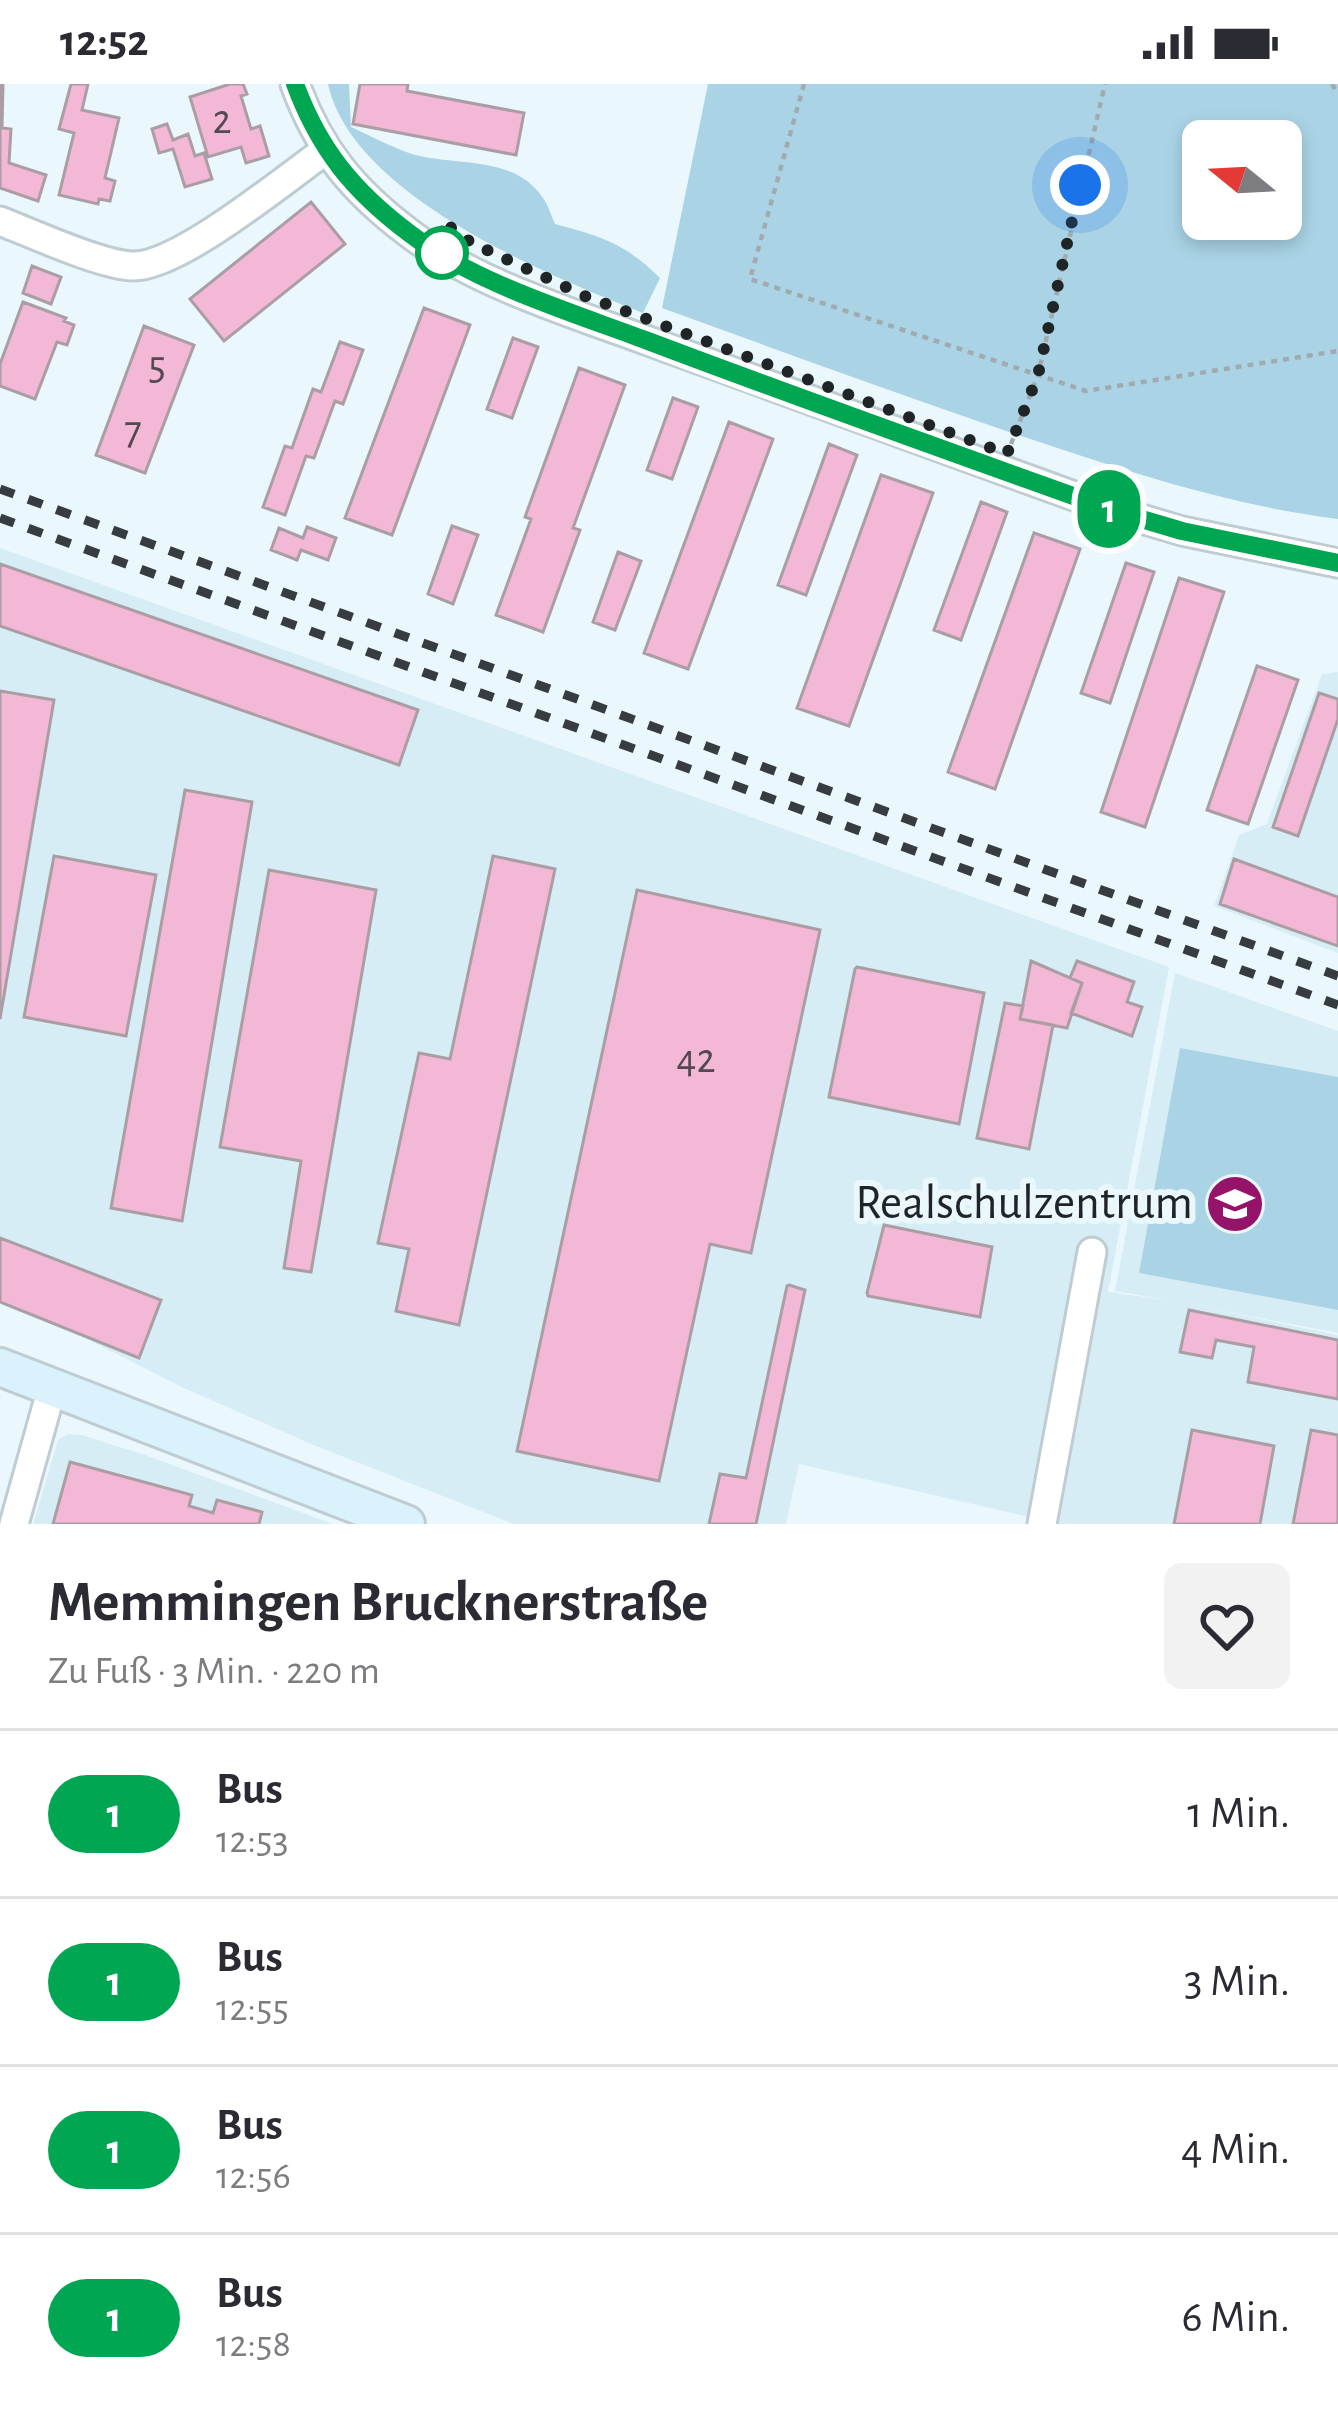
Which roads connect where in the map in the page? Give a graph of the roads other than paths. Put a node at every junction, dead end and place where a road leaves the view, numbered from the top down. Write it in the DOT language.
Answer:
graph roads {
  1 [pos="295,84"];
  2 [pos="326,150"];
  3 [pos="0,221"];
  4 [pos="1338,563"];
  5 [pos="1092,1252"];
  6 [pos="0,1367"];
  7 [pos="52,1388"];
  8 [pos="14,1524"];
  9 [pos="406,1524"];
  10 [pos="1042,1524"];
  1 -- 2 [label="street"];
  2 -- 3 [label="street"];
  2 -- 4 [label="street"];
  5 -- 10 [label="street"];
  6 -- 7 [label="street"];
  7 -- 8 [label="street"];
  7 -- 9 [label="street"];
}
